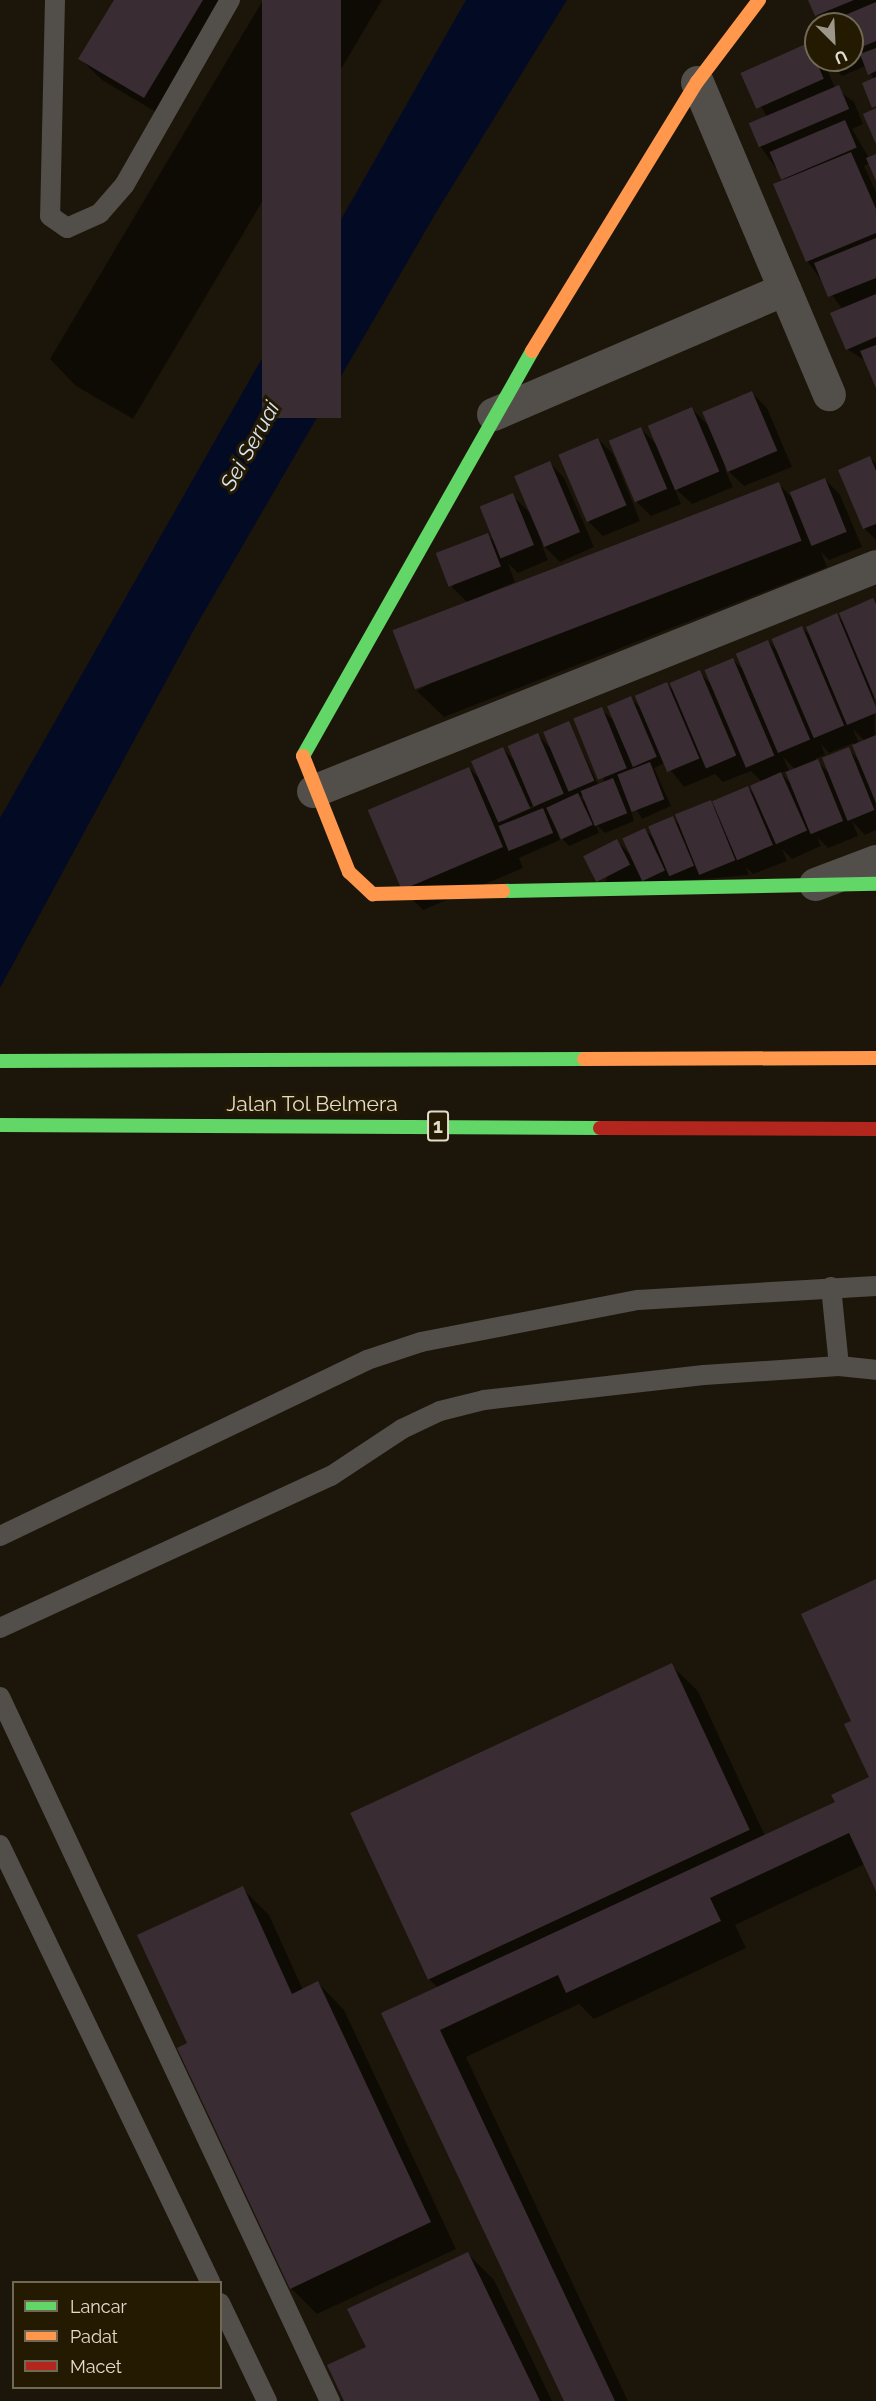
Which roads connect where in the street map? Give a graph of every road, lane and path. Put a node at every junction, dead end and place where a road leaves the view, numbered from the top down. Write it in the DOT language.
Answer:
graph roads {
  1 [pos="55,0"];
  2 [pos="230,0"];
  3 [pos="759,0"];
  4 [pos="697,82"];
  5 [pos="784,289"];
  6 [pos="829,394"];
  7 [pos="493,414"];
  8 [pos="876,566"];
  9 [pos="313,791"];
  10 [pos="876,861"];
  11 [pos="876,884"];
  12 [pos="807,887"];
  13 [pos="876,1058"];
  14 [pos="0,1061"];
  15 [pos="0,1125"];
  16 [pos="876,1129"];
  17 [pos="876,1286"];
  18 [pos="831,1287"];
  19 [pos="839,1365"];
  20 [pos="876,1370"];
  21 [pos="0,1536"];
  22 [pos="0,1628"];
  23 [pos="0,1697"];
  24 [pos="0,1845"];
  25 [pos="209,2281"];
  26 [pos="222,2307"];
  27 [pos="267,2401"];
  28 [pos="330,2401"];
  1 -- 2 [label="lane"];
  3 -- 4 [label="main road"];
  4 -- 5 [label="street"];
  4 -- 7 [label="main road"];
  5 -- 6 [label="street"];
  5 -- 7 [label="street"];
  7 -- 9 [label="main road"];
  8 -- 9 [label="street"];
  9 -- 12 [label="main road"];
  10 -- 12 [label="street"];
  11 -- 12 [label="main road"];
  13 -- 14 [label="main road, Jalan Tol Belmera"];
  15 -- 16 [label="main road, Jalan Tol Belmera / 1"];
  17 -- 18 [label="lane"];
  18 -- 19 [label="lane"];
  18 -- 21 [label="lane"];
  19 -- 20 [label="lane"];
  19 -- 22 [label="lane"];
  23 -- 28 [label="lane"];
  24 -- 25 [label="lane"];
  26 -- 27 [label="lane"];
}
